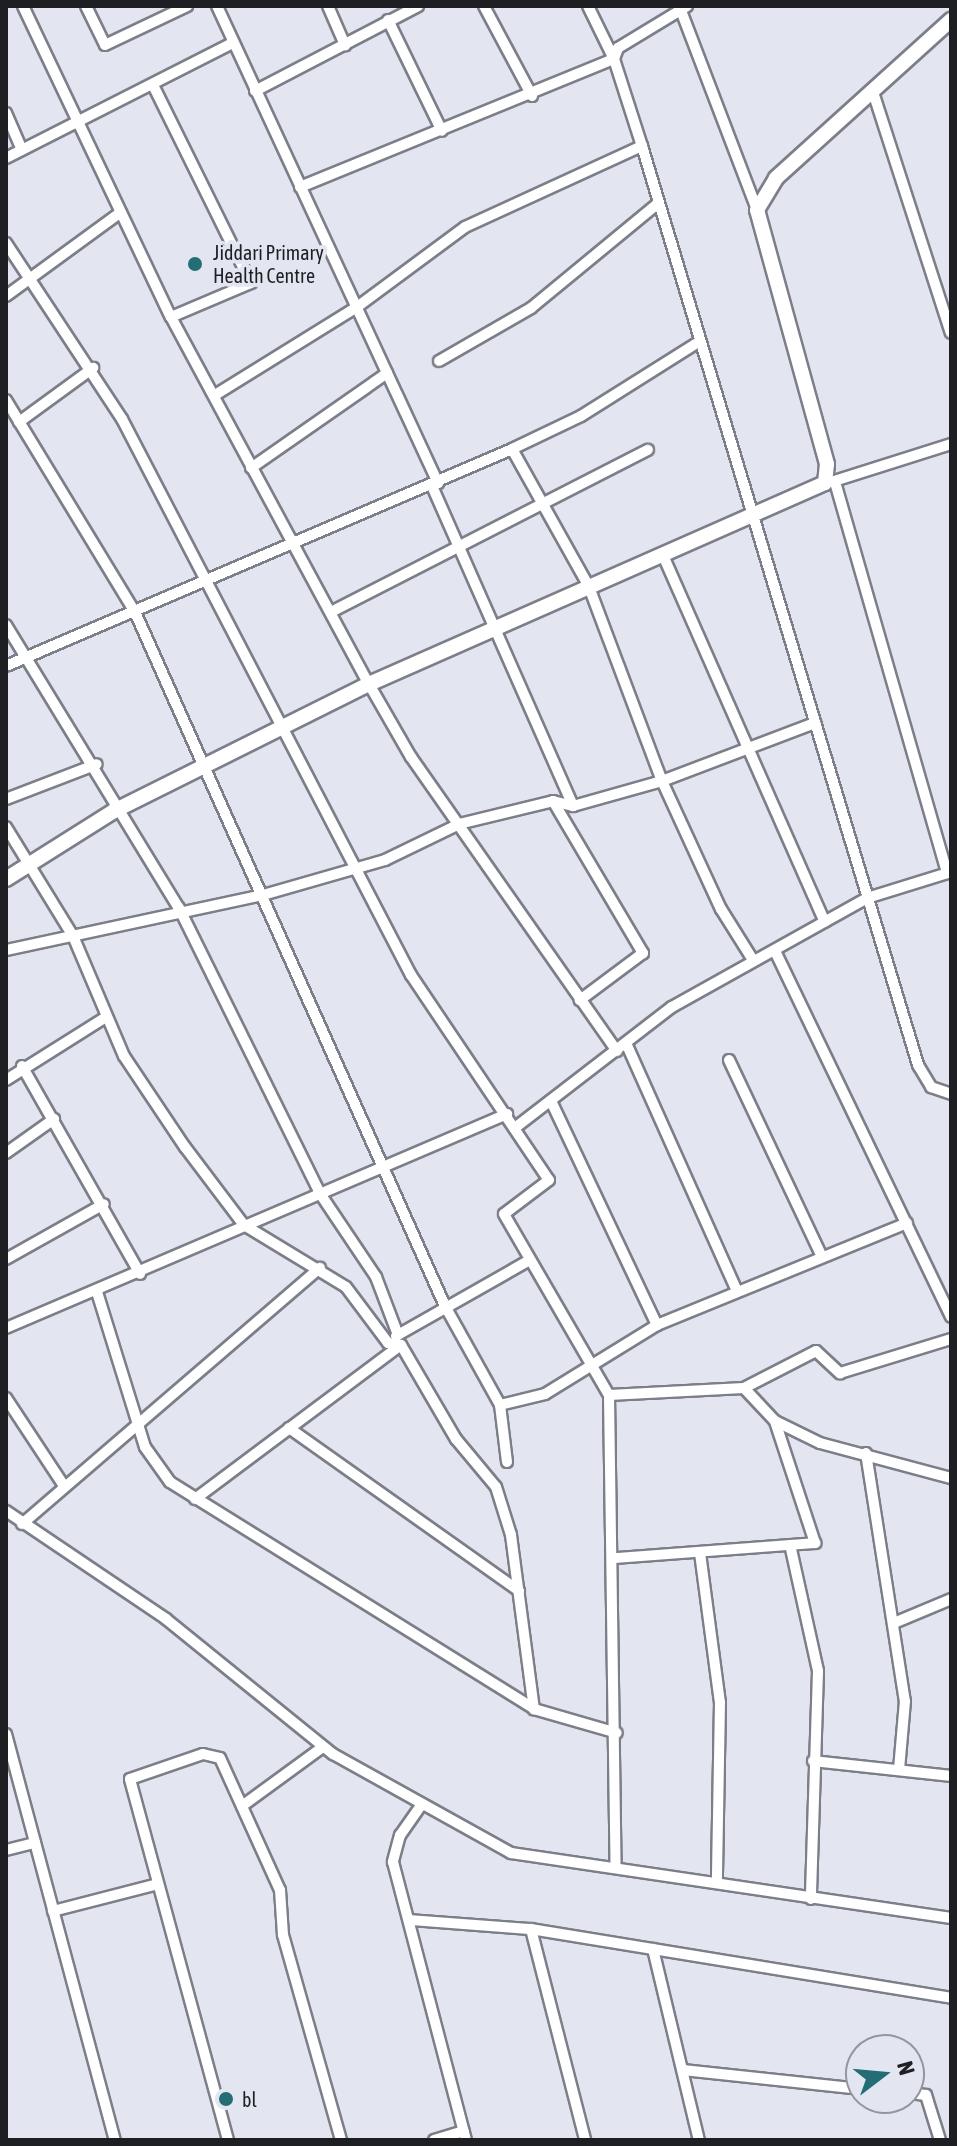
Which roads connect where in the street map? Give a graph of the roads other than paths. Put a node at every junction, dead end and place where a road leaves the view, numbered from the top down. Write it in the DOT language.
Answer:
graph roads {
  1 [pos="23,6"];
  2 [pos="86,6"];
  3 [pos="187,6"];
  4 [pos="217,6"];
  5 [pos="328,6"];
  6 [pos="484,6"];
  7 [pos="588,6"];
  8 [pos="682,7"];
  9 [pos="410,8"];
  10 [pos="388,20"];
  11 [pos="951,20"];
  12 [pos="233,43"];
  13 [pos="345,45"];
  14 [pos="614,59"];
  15 [pos="153,85"];
  16 [pos="255,91"];
  17 [pos="873,92"];
  18 [pos="532,96"];
  19 [pos="6,113"];
  20 [pos="77,123"];
  21 [pos="442,131"];
  22 [pos="642,146"];
  23 [pos="22,150"];
  24 [pos="6,158"];
  25 [pos="300,187"];
  26 [pos="657,204"];
  27 [pos="757,210"];
  28 [pos="121,212"];
  29 [pos="6,243"];
  30 [pos="29,278"];
  31 [pos="6,296"];
  32 [pos="357,307"];
  33 [pos="171,317"];
  34 [pos="951,333"];
  35 [pos="700,341"];
  36 [pos="439,361"];
  37 [pos="93,368"];
  38 [pos="387,373"];
  39 [pos="215,395"];
  40 [pos="6,400"];
  41 [pos="19,422"];
  42 [pos="951,444"];
  43 [pos="512,449"];
  44 [pos="648,450"];
  45 [pos="251,468"];
  46 [pos="830,482"];
  47 [pos="435,485"];
  48 [pos="540,501"];
  49 [pos="757,515"];
  50 [pos="293,544"];
  51 [pos="459,546"];
  52 [pos="662,553"];
  53 [pos="207,579"];
  54 [pos="589,587"];
  55 [pos="131,608"];
  56 [pos="331,612"];
  57 [pos="6,625"];
  58 [pos="497,630"];
  59 [pos="27,656"];
  60 [pos="6,666"];
  61 [pos="369,684"];
  62 [pos="815,723"];
  63 [pos="288,730"];
  64 [pos="752,750"];
  65 [pos="97,764"];
  66 [pos="206,767"];
  67 [pos="662,781"];
  68 [pos="6,799"];
  69 [pos="553,801"];
  70 [pos="573,806"];
  71 [pos="122,808"];
  72 [pos="459,824"];
  73 [pos="6,827"];
  74 [pos="30,864"];
  75 [pos="355,869"];
  76 [pos="949,872"];
  77 [pos="6,879"];
  78 [pos="263,895"];
  79 [pos="867,898"];
  80 [pos="179,908"];
  81 [pos="825,922"];
  82 [pos="73,936"];
  83 [pos="6,950"];
  84 [pos="775,951"];
  85 [pos="753,960"];
  86 [pos="580,1000"];
  87 [pos="106,1017"];
  88 [pos="626,1043"];
  89 [pos="617,1051"];
  90 [pos="729,1060"];
  91 [pos="22,1066"];
  92 [pos="6,1080"];
  93 [pos="951,1094"];
  94 [pos="551,1101"];
  95 [pos="507,1114"];
  96 [pos="54,1119"];
  97 [pos="516,1127"];
  98 [pos="6,1153"];
  99 [pos="384,1172"];
  100 [pos="321,1195"];
  101 [pos="104,1204"];
  102 [pos="907,1223"];
  103 [pos="244,1225"];
  104 [pos="821,1255"];
  105 [pos="6,1259"];
  106 [pos="526,1262"];
  107 [pos="320,1268"];
  108 [pos="140,1274"];
  109 [pos="737,1291"];
  110 [pos="97,1292"];
  111 [pos="445,1306"];
  112 [pos="951,1317"];
  113 [pos="657,1325"];
  114 [pos="6,1328"];
  115 [pos="951,1339"];
  116 [pos="400,1340"];
  117 [pos="589,1362"];
  118 [pos="744,1388"];
  119 [pos="609,1395"];
  120 [pos="6,1398"];
  121 [pos="500,1405"];
  122 [pos="775,1421"];
  123 [pos="141,1426"];
  124 [pos="289,1428"];
  125 [pos="866,1453"];
  126 [pos="507,1462"];
  127 [pos="951,1478"];
  128 [pos="64,1486"];
  129 [pos="195,1499"];
  130 [pos="6,1511"];
  131 [pos="22,1524"];
  132 [pos="791,1549"];
  133 [pos="700,1553"];
  134 [pos="616,1558"];
  135 [pos="519,1591"];
  136 [pos="951,1599"];
  137 [pos="894,1623"];
  138 [pos="534,1709"];
  139 [pos="617,1733"];
  140 [pos="6,1734"];
  141 [pos="323,1747"];
  142 [pos="813,1761"];
  143 [pos="899,1769"];
  144 [pos="951,1776"];
  145 [pos="422,1804"];
  146 [pos="242,1806"];
  147 [pos="35,1843"];
  148 [pos="6,1850"];
  149 [pos="616,1868"];
  150 [pos="717,1881"];
  151 [pos="158,1884"];
  152 [pos="811,1899"];
  153 [pos="53,1911"];
  154 [pos="951,1918"];
  155 [pos="410,1920"];
  156 [pos="531,1929"];
  157 [pos="653,1949"];
  158 [pos="951,1998"];
  159 [pos="683,2070"];
  160 [pos="845,2087"];
  161 [pos="925,2095"];
  162 [pos="465,2135"];
  163 [pos="115,2140"];
  164 [pos="228,2140"];
  165 [pos="341,2140"];
  166 [pos="434,2140"];
  167 [pos="585,2140"];
  168 [pos="699,2140"];
  169 [pos="940,2140"];
  1 -- 20 [label="street"];
  2 -- 3 [label="street"];
  4 -- 12 [label="street"];
  5 -- 13 [label="street"];
  6 -- 18 [label="street"];
  7 -- 14 [label="street"];
  8 -- 14 [label="street"];
  8 -- 27 [label="street"];
  9 -- 10 [label="street"];
  10 -- 13 [label="street"];
  10 -- 21 [label="street"];
  11 -- 17 [label="street"];
  12 -- 15 [label="street"];
  12 -- 16 [label="street"];
  13 -- 16 [label="street"];
  14 -- 18 [label="street"];
  14 -- 22 [label="street"];
  15 -- 20 [label="street"];
  15 -- 33 [label="street"];
  16 -- 25 [label="street"];
  17 -- 27 [label="street"];
  17 -- 34 [label="street"];
  18 -- 21 [label="street"];
  19 -- 23 [label="street"];
  20 -- 23 [label="street"];
  20 -- 28 [label="street"];
  21 -- 25 [label="street"];
  22 -- 26 [label="street"];
  22 -- 32 [label="street"];
  23 -- 24 [label="street"];
  25 -- 32 [label="street"];
  26 -- 35 [label="street"];
  26 -- 36 [label="street"];
  27 -- 46 [label="street"];
  28 -- 30 [label="street"];
  28 -- 33 [label="street"];
  29 -- 30 [label="street"];
  30 -- 31 [label="street"];
  30 -- 37 [label="street"];
  32 -- 38 [label="street"];
  32 -- 39 [label="street"];
  33 -- 39 [label="street"];
  35 -- 43 [label="street"];
  35 -- 49 [label="street"];
  37 -- 41 [label="street"];
  37 -- 53 [label="street"];
  38 -- 45 [label="street"];
  38 -- 47 [label="street"];
  39 -- 45 [label="street"];
  40 -- 41 [label="street"];
  41 -- 55 [label="street"];
  42 -- 46 [label="street"];
  43 -- 47 [label="street"];
  43 -- 48 [label="street"];
  44 -- 48 [label="street"];
  45 -- 50 [label="street"];
  46 -- 49 [label="street"];
  46 -- 76 [label="street"];
  47 -- 50 [label="street"];
  47 -- 51 [label="street"];
  48 -- 51 [label="street"];
  48 -- 54 [label="street"];
  49 -- 52 [label="street"];
  49 -- 62 [label="street"];
  50 -- 53 [label="street"];
  50 -- 56 [label="street"];
  51 -- 56 [label="street"];
  51 -- 58 [label="street"];
  52 -- 54 [label="street"];
  52 -- 64 [label="street"];
  53 -- 55 [label="street"];
  53 -- 63 [label="street"];
  54 -- 58 [label="street"];
  54 -- 67 [label="street"];
  55 -- 59 [label="street"];
  55 -- 66 [label="street"];
  56 -- 61 [label="street"];
  57 -- 59 [label="street"];
  58 -- 61 [label="street"];
  58 -- 70 [label="street"];
  59 -- 60 [label="street"];
  59 -- 65 [label="street"];
  61 -- 63 [label="street"];
  61 -- 72 [label="street"];
  62 -- 64 [label="street"];
  62 -- 79 [label="street"];
  63 -- 66 [label="street"];
  63 -- 75 [label="street"];
  64 -- 67 [label="street"];
  64 -- 81 [label="street"];
  65 -- 68 [label="street"];
  65 -- 71 [label="street"];
  66 -- 71 [label="street"];
  66 -- 78 [label="street"];
  67 -- 70 [label="street"];
  67 -- 85 [label="street"];
  69 -- 70 [label="street"];
  69 -- 72 [label="street"];
  69 -- 86 [label="street"];
  71 -- 74 [label="street"];
  71 -- 80 [label="street"];
  72 -- 75 [label="street"];
  72 -- 86 [label="street"];
  73 -- 74 [label="street"];
  74 -- 77 [label="street"];
  74 -- 82 [label="street"];
  75 -- 78 [label="street"];
  75 -- 95 [label="street"];
  76 -- 79 [label="street"];
  78 -- 80 [label="street"];
  78 -- 99 [label="street"];
  79 -- 81 [label="street"];
  79 -- 93 [label="street"];
  80 -- 82 [label="street"];
  80 -- 100 [label="street"];
  81 -- 84 [label="street"];
  82 -- 83 [label="street"];
  82 -- 87 [label="street"];
  84 -- 85 [label="street"];
  84 -- 102 [label="street"];
  85 -- 88 [label="street"];
  86 -- 89 [label="street"];
  87 -- 91 [label="street"];
  87 -- 103 [label="street"];
  88 -- 89 [label="street"];
  88 -- 109 [label="street"];
  89 -- 94 [label="street"];
  90 -- 104 [label="street"];
  91 -- 92 [label="street"];
  91 -- 96 [label="street"];
  94 -- 97 [label="street"];
  94 -- 113 [label="street"];
  95 -- 97 [label="street"];
  95 -- 99 [label="street"];
  96 -- 98 [label="street"];
  96 -- 101 [label="street"];
  97 -- 106 [label="street"];
  99 -- 100 [label="street"];
  99 -- 111 [label="street"];
  100 -- 103 [label="street"];
  100 -- 116 [label="street"];
  101 -- 105 [label="street"];
  101 -- 108 [label="street"];
  102 -- 104 [label="street"];
  102 -- 112 [label="street"];
  103 -- 107 [label="street"];
  103 -- 108 [label="street"];
  104 -- 109 [label="street"];
  106 -- 111 [label="street"];
  106 -- 117 [label="street"];
  107 -- 116 [label="street"];
  107 -- 123 [label="street"];
  108 -- 110 [label="street"];
  109 -- 113 [label="street"];
  110 -- 114 [label="street"];
  110 -- 123 [label="street"];
  111 -- 116 [label="street"];
  111 -- 121 [label="street"];
  113 -- 117 [label="street"];
  115 -- 118 [label="street"];
  116 -- 124 [label="street"];
  116 -- 135 [label="street"];
  117 -- 119 [label="street"];
  117 -- 121 [label="street"];
  118 -- 119 [label="street"];
  118 -- 122 [label="street"];
  119 -- 134 [label="street"];
  120 -- 128 [label="street"];
  121 -- 126 [label="street"];
  122 -- 125 [label="street"];
  122 -- 132 [label="street"];
  123 -- 128 [label="street"];
  123 -- 129 [label="street"];
  124 -- 129 [label="street"];
  124 -- 135 [label="street"];
  125 -- 127 [label="street"];
  125 -- 137 [label="street"];
  128 -- 131 [label="street"];
  129 -- 138 [label="street"];
  130 -- 131 [label="street"];
  131 -- 141 [label="street"];
  132 -- 133 [label="street"];
  132 -- 142 [label="street"];
  133 -- 134 [label="street"];
  133 -- 150 [label="street"];
  134 -- 139 [label="street"];
  135 -- 138 [label="street"];
  136 -- 137 [label="street"];
  137 -- 143 [label="street"];
  138 -- 139 [label="street"];
  139 -- 149 [label="street"];
  140 -- 147 [label="street"];
  141 -- 145 [label="street"];
  141 -- 146 [label="street"];
  142 -- 143 [label="street"];
  142 -- 152 [label="street"];
  143 -- 144 [label="street"];
  145 -- 149 [label="street"];
  145 -- 155 [label="street"];
  146 -- 151 [label="street"];
  146 -- 165 [label="street"];
  147 -- 148 [label="street"];
  147 -- 153 [label="street"];
  149 -- 150 [label="street"];
  150 -- 152 [label="street"];
  151 -- 153 [label="street"];
  151 -- 164 [label="street"];
  152 -- 154 [label="street"];
  153 -- 163 [label="street"];
  155 -- 156 [label="street"];
  155 -- 162 [label="street"];
  156 -- 157 [label="street"];
  156 -- 167 [label="street"];
  157 -- 158 [label="street"];
  157 -- 159 [label="street"];
  159 -- 160 [label="street"];
  159 -- 168 [label="street"];
  161 -- 169 [label="street"];
  162 -- 166 [label="street"];
}
